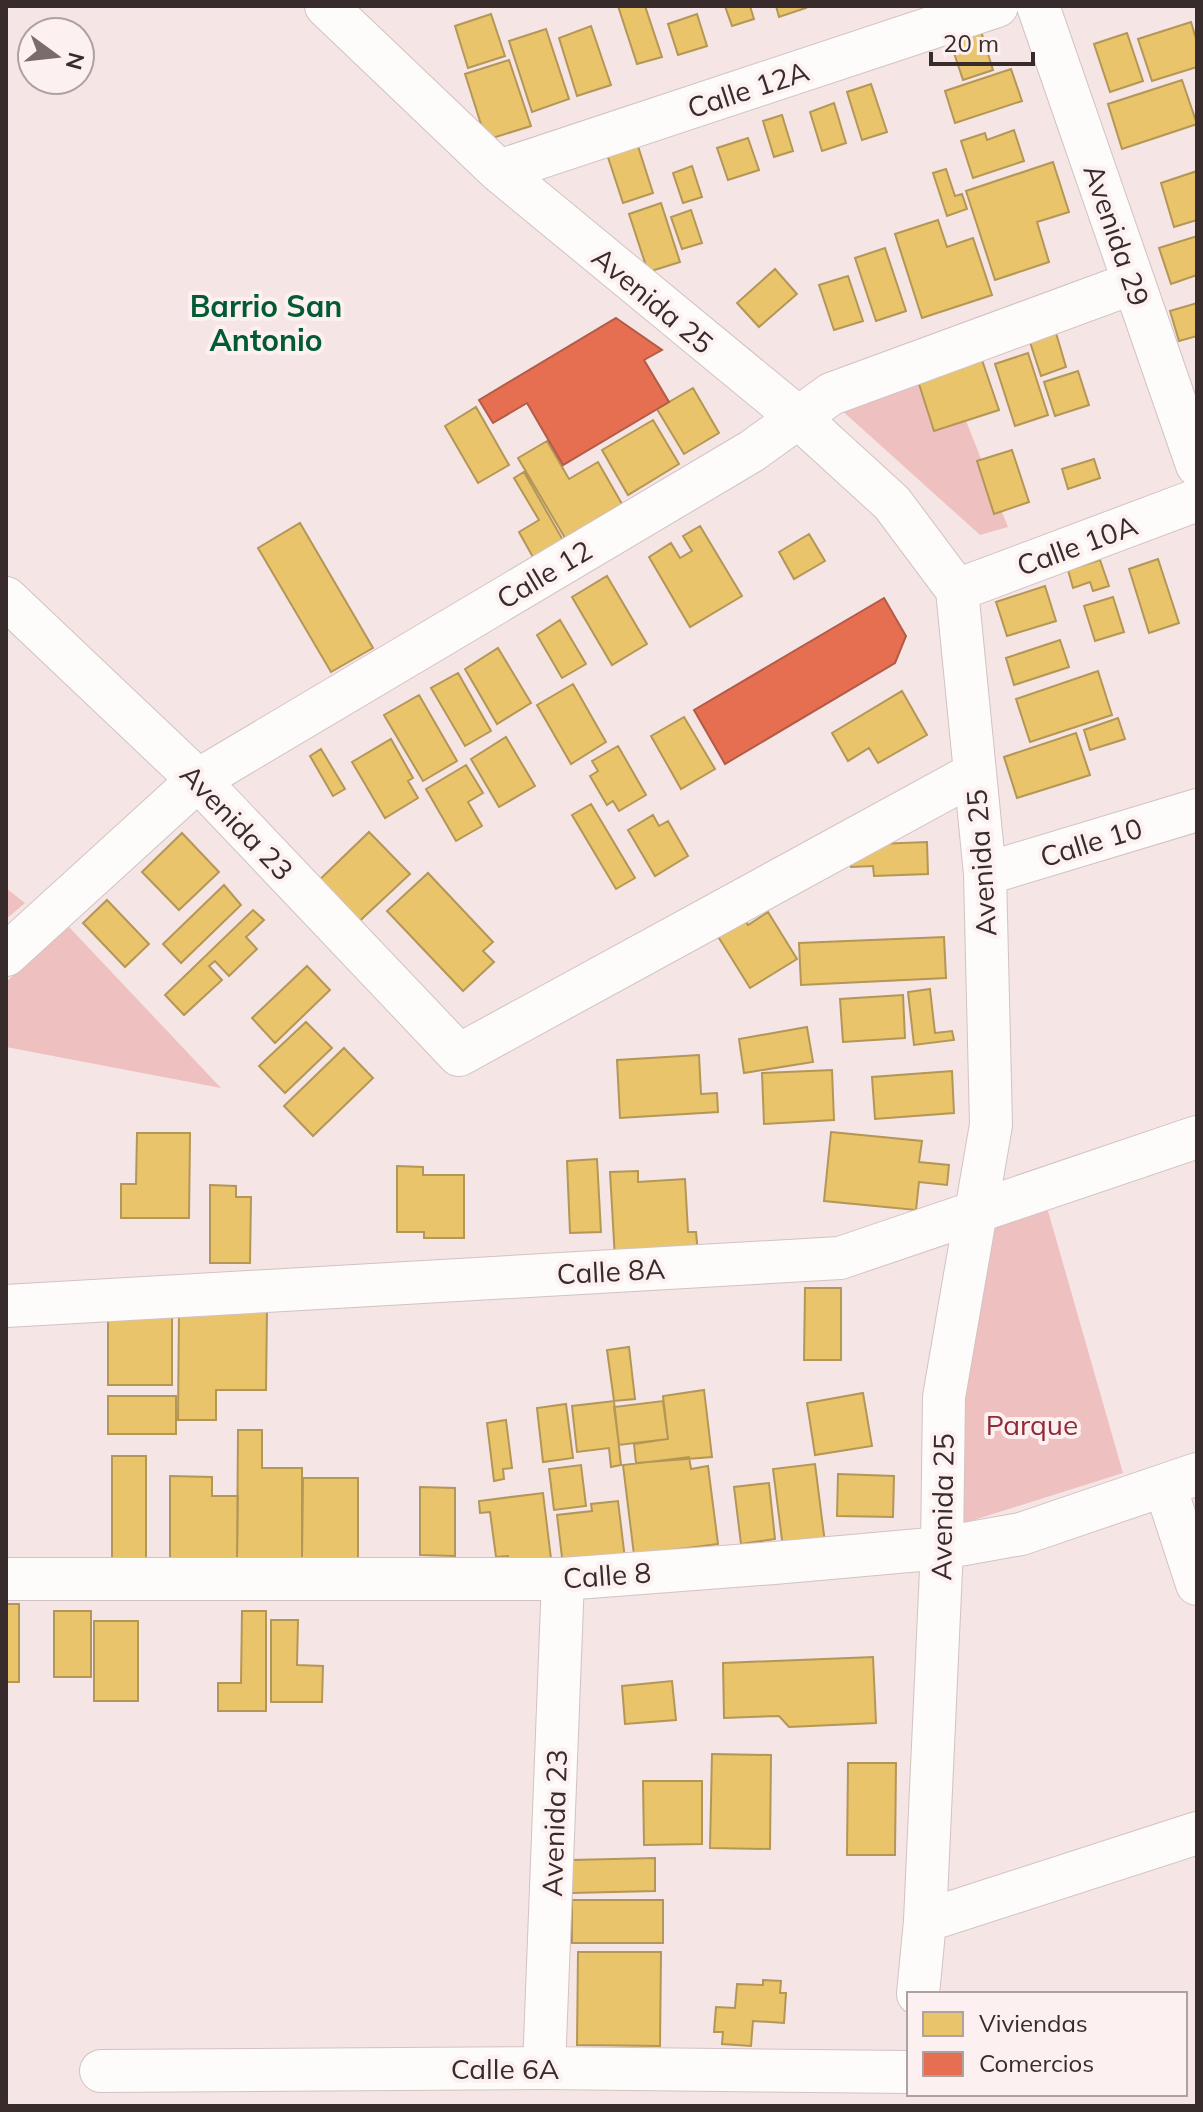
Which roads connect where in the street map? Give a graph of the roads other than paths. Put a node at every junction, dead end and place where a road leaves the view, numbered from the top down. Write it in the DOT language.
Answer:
graph roads {
  1 [pos="326,6"];
  2 [pos="997,6"];
  3 [pos="1038,6"];
  4 [pos="499,171"];
  5 [pos="1133,283"];
  6 [pos="800,419"];
  7 [pos="1197,465"];
  8 [pos="1197,500"];
  9 [pos="957,590"];
  10 [pos="6,598"];
  11 [pos="975,773"];
  12 [pos="198,780"];
  13 [pos="1197,810"];
  14 [pos="985,874"];
  15 [pos="6,955"];
  16 [pos="1197,1137"];
  17 [pos="975,1214"];
  18 [pos="6,1306"];
  19 [pos="1181,1480"];
  20 [pos="942,1548"];
  21 [pos="6,1579"];
  22 [pos="563,1579"];
  23 [pos="1197,1584"];
  24 [pos="1197,1833"];
  25 [pos="925,1921"];
  26 [pos="918,1992"];
  27 [pos="544,2068"];
  28 [pos="101,2071"];
  29 [pos="907,2072"];
  1 -- 4 [label="street, Avenida 25"];
  2 -- 4 [label="street, Calle 12A"];
  3 -- 5 [label="street, Avenida 29"];
  4 -- 6 [label="street, Avenida 25"];
  5 -- 6 [label="street, Calle 12"];
  5 -- 7 [label="street, Avenida 29"];
  6 -- 9 [label="street, Avenida 25"];
  6 -- 12 [label="street, Calle 12"];
  8 -- 9 [label="street, Calle 10A"];
  9 -- 11 [label="street, Avenida 25"];
  10 -- 12 [label="street, Avenida 23"];
  11 -- 12 [label="street, Avenida 23"];
  11 -- 14 [label="street, Avenida 25"];
  12 -- 15 [label="street, Calle 12"];
  13 -- 14 [label="street, Calle 10"];
  14 -- 17 [label="street, Avenida 25"];
  16 -- 17 [label="street, Calle 8A"];
  17 -- 18 [label="street, Calle 8A"];
  17 -- 20 [label="street, Avenida 25"];
  19 -- 20 [label="street, Calle 8"];
  19 -- 23 [label="street"];
  20 -- 22 [label="street, Calle 8"];
  20 -- 25 [label="street, Avenida 25"];
  21 -- 22 [label="street, Calle 8"];
  22 -- 27 [label="street, Avenida 23"];
  24 -- 25 [label="street"];
  25 -- 26 [label="street, Avenida 25"];
  27 -- 28 [label="street, Calle 6A"];
  27 -- 29 [label="street, Calle 6A"];
}
